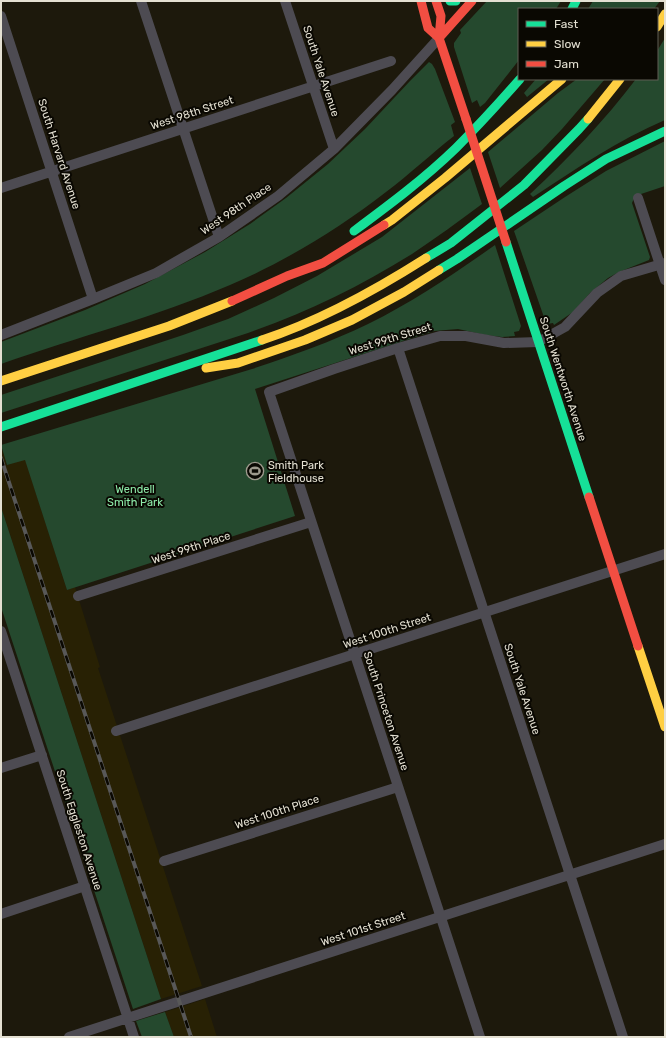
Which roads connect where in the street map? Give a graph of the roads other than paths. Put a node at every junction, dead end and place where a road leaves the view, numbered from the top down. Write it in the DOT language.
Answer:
graph roads {
  1 [pos="141,1"];
  2 [pos="286,1"];
  3 [pos="421,1"];
  4 [pos="436,1"];
  5 [pos="450,1"];
  6 [pos="456,1"];
  7 [pos="472,1"];
  8 [pos="665,14"];
  9 [pos="1,16"];
  10 [pos="658,25"];
  11 [pos="439,38"];
  12 [pos="391,61"];
  13 [pos="519,80"];
  14 [pos="561,80"];
  15 [pos="619,80"];
  16 [pos="314,86"];
  17 [pos="183,129"];
  18 [pos="665,131"];
  19 [pos="334,149"];
  20 [pos="52,171"];
  21 [pos="1,188"];
  22 [pos="638,198"];
  23 [pos="348,234"];
  24 [pos="219,237"];
  25 [pos="312,257"];
  26 [pos="663,264"];
  27 [pos="287,276"];
  28 [pos="665,280"];
  29 [pos="93,299"];
  30 [pos="1,334"];
  31 [pos="538,342"];
  32 [pos="398,348"];
  33 [pos="156,376"];
  34 [pos="1,381"];
  35 [pos="269,392"];
  36 [pos="1,427"];
  37 [pos="311,522"];
  38 [pos="665,554"];
  39 [pos="614,570"];
  40 [pos="78,596"];
  41 [pos="484,612"];
  42 [pos="1,631"];
  43 [pos="354,654"];
  44 [pos="665,727"];
  45 [pos="116,731"];
  46 [pos="42,755"];
  47 [pos="1,768"];
  48 [pos="398,787"];
  49 [pos="665,844"];
  50 [pos="164,862"];
  51 [pos="569,875"];
  52 [pos="85,886"];
  53 [pos="1,914"];
  54 [pos="440,917"];
  55 [pos="128,1018"];
  56 [pos="69,1037"];
  57 [pos="134,1037"];
  58 [pos="480,1037"];
  59 [pos="623,1037"];
  1 -- 17 [label="street"];
  2 -- 16 [label="street, South Yale Avenue"];
  3 -- 11 [label="main road, South Wentworth Avenue"];
  4 -- 11 [label="main road, South Wentworth Avenue"];
  5 -- 6 [label="main road"];
  7 -- 11 [label="main road"];
  8 -- 10 [label="main road, bridge"];
  9 -- 20 [label="street, South Harvard Avenue"];
  11 -- 19 [label="street, West 98th Place"];
  11 -- 31 [label="main road, South Wentworth Avenue, bridge"];
  12 -- 16 [label="street, West 98th Street"];
  13 -- 23 [label="main road"];
  14 -- 27 [label="main road"];
  15 -- 33 [label="main road"];
  16 -- 17 [label="street, West 98th Street"];
  16 -- 19 [label="street, South Yale Avenue"];
  17 -- 20 [label="street, West 98th Street"];
  17 -- 24 [label="street"];
  18 -- 33 [label="main road"];
  19 -- 24 [label="street, West 98th Place"];
  20 -- 21 [label="street, West 98th Street"];
  20 -- 29 [label="street, South Harvard Avenue"];
  22 -- 26 [label="street"];
  24 -- 29 [label="street, West 98th Place"];
  25 -- 27 [label="main road"];
  26 -- 28 [label="street"];
  26 -- 31 [label="street, West 99th Street"];
  27 -- 34 [label="main road"];
  29 -- 30 [label="street, West 98th Place"];
  31 -- 32 [label="street, West 99th Street"];
  31 -- 39 [label="main road, South Wentworth Avenue"];
  32 -- 35 [label="street, West 99th Street"];
  32 -- 41 [label="street, South Yale Avenue"];
  33 -- 36 [label="main road"];
  35 -- 37 [label="street, South Princeton Avenue"];
  37 -- 40 [label="street, West 99th Place"];
  37 -- 43 [label="street, South Princeton Avenue"];
  38 -- 39 [label="street, West 100th Street"];
  39 -- 41 [label="street, West 100th Street"];
  39 -- 44 [label="main road, South Wentworth Avenue"];
  41 -- 43 [label="street, West 100th Street"];
  41 -- 51 [label="street, South Yale Avenue"];
  42 -- 46 [label="street, South Eggleston Avenue"];
  43 -- 45 [label="street, West 100th Street"];
  43 -- 48 [label="street, South Princeton Avenue"];
  46 -- 47 [label="street"];
  46 -- 52 [label="street, South Eggleston Avenue"];
  48 -- 50 [label="street, West 100th Place"];
  48 -- 54 [label="street, South Princeton Avenue"];
  49 -- 51 [label="street, West 101st Street"];
  51 -- 54 [label="street, West 101st Street"];
  51 -- 59 [label="street, South Yale Avenue"];
  52 -- 53 [label="street"];
  52 -- 55 [label="street, South Eggleston Avenue"];
  54 -- 55 [label="street, West 101st Street"];
  54 -- 58 [label="street, South Princeton Avenue"];
  55 -- 56 [label="street, West 101st Street"];
  55 -- 57 [label="street, South Eggleston Avenue"];
}
